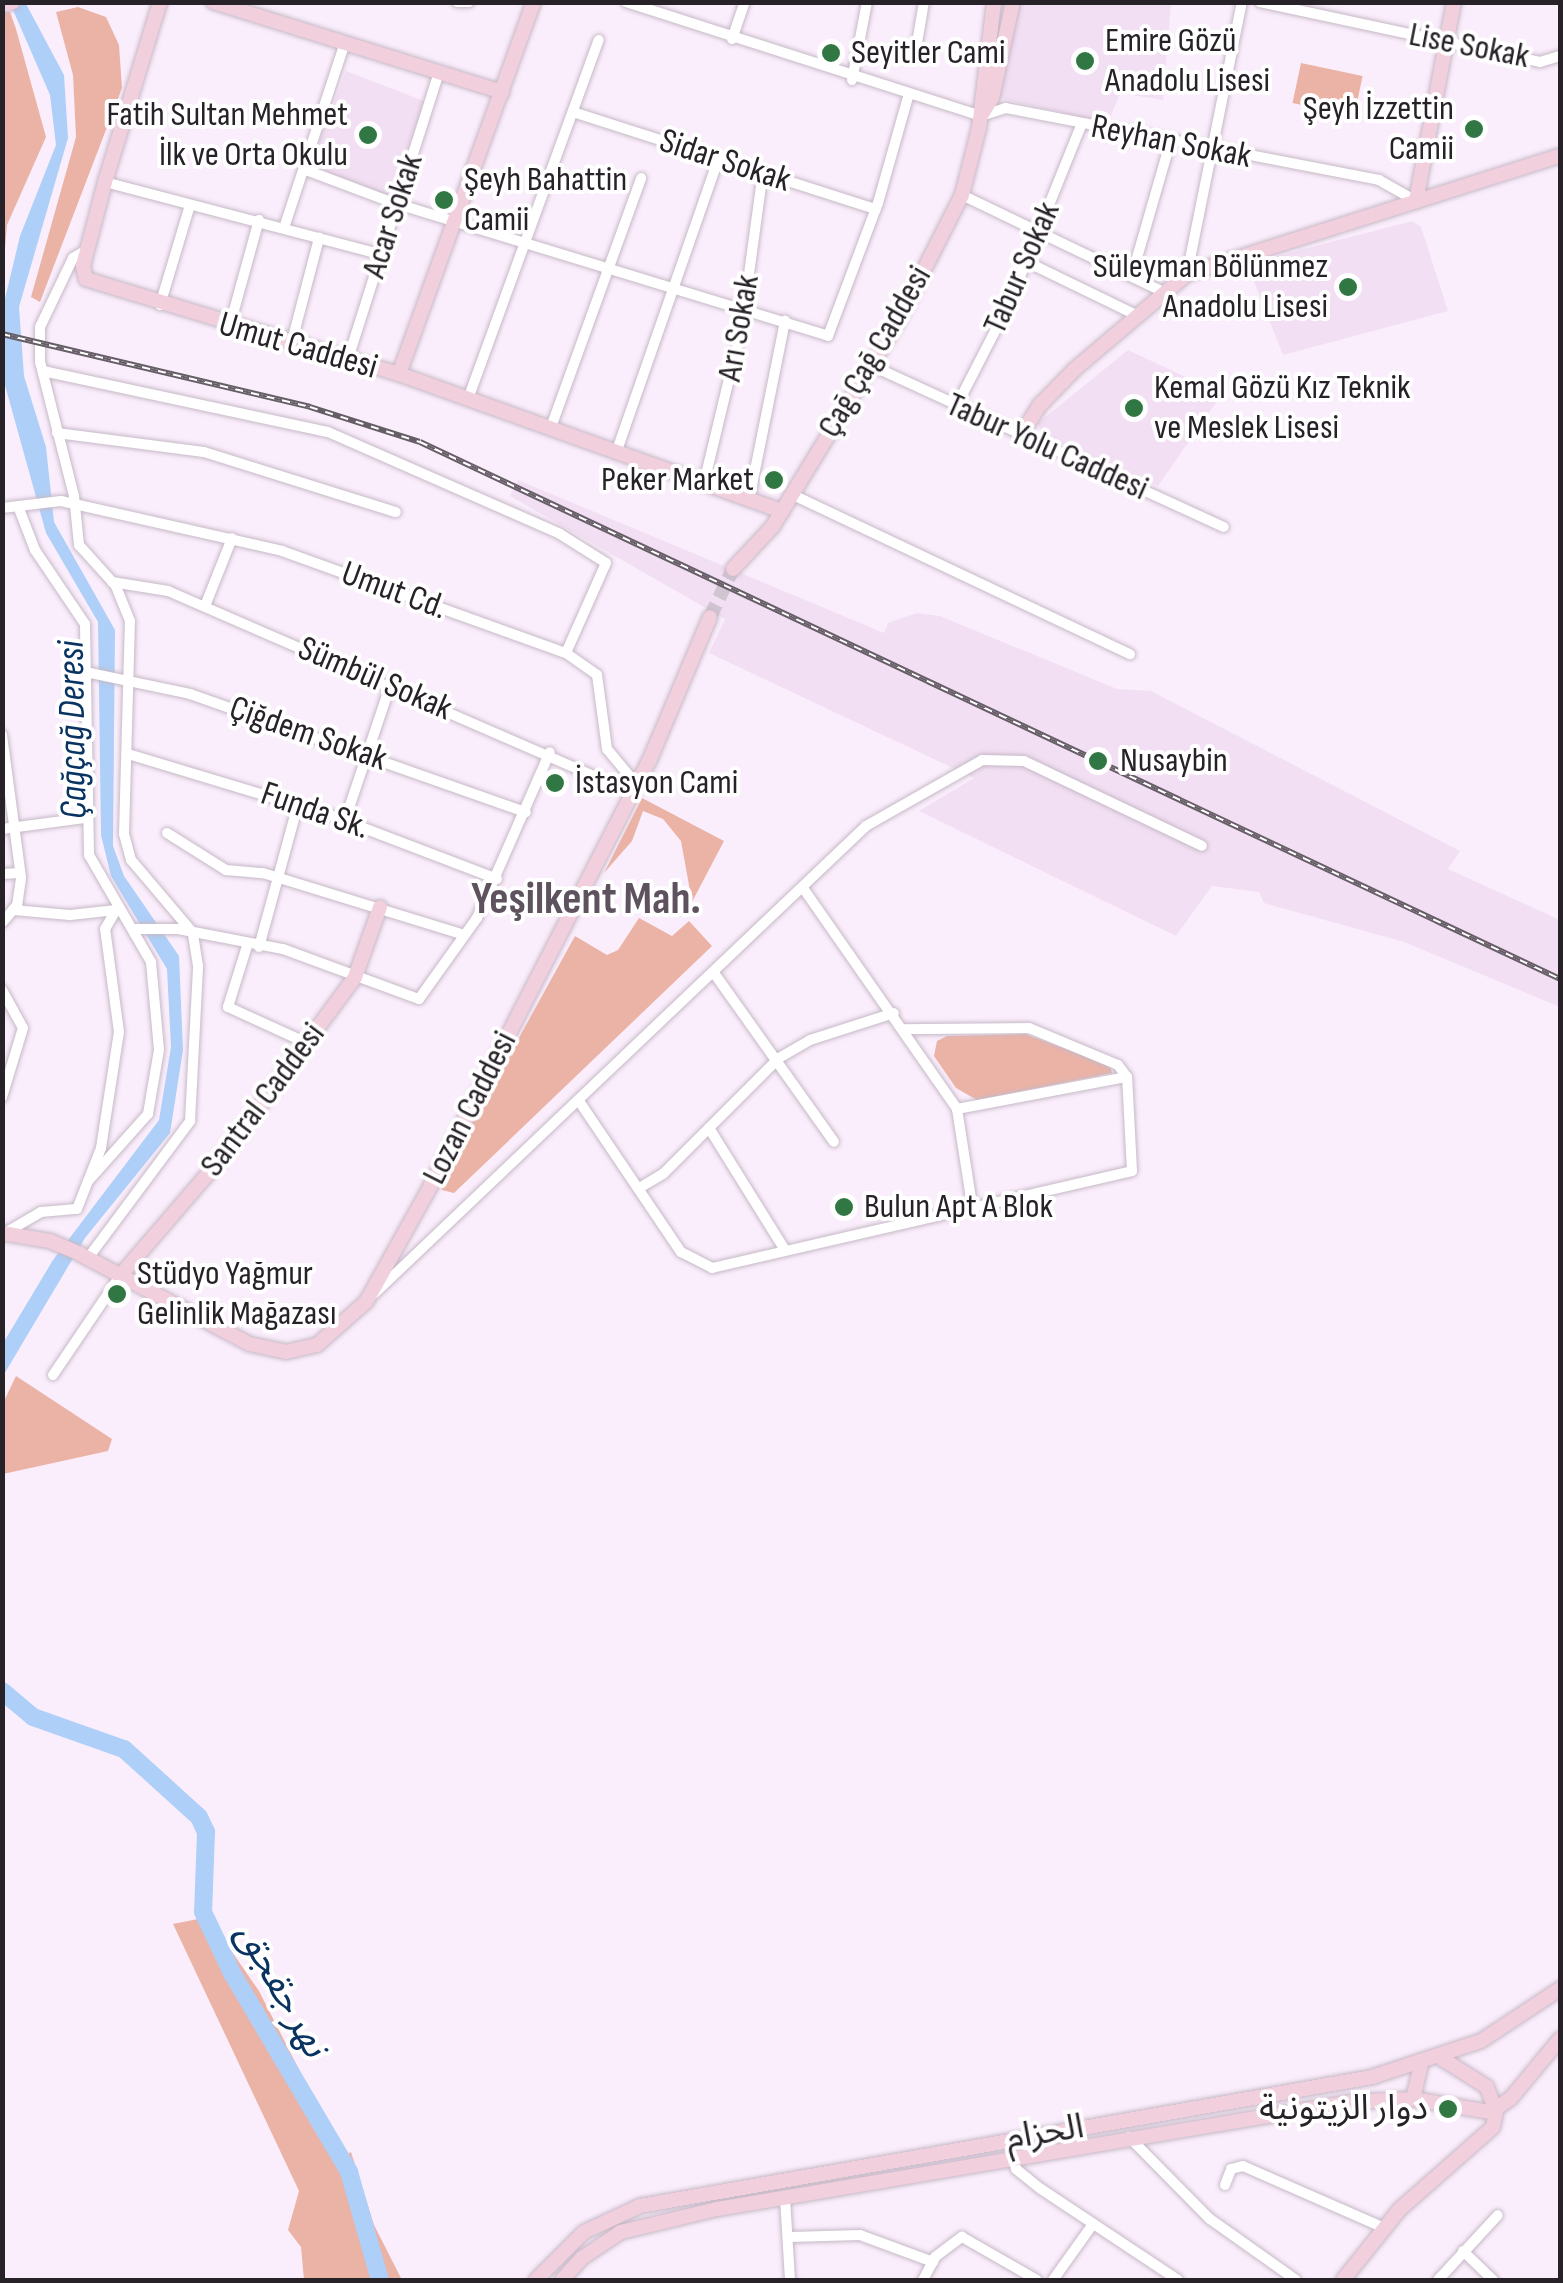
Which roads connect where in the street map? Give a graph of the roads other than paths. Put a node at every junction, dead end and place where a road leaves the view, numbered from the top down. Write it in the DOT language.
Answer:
graph roads {
  1 [pos="14,2"];
  2 [pos="213,2"];
  3 [pos="457,2"];
  4 [pos="469,2"];
  5 [pos="534,2"];
  6 [pos="626,2"];
  7 [pos="745,2"];
  8 [pos="867,2"];
  9 [pos="924,2"];
  10 [pos="994,2"];
  11 [pos="1012,2"];
  12 [pos="1242,2"];
  13 [pos="1260,2"];
  14 [pos="1454,2"];
  15 [pos="160,3"];
  16 [pos="2,5"];
  17 [pos="732,38"];
  18 [pos="599,40"];
  19 [pos="344,42"];
  20 [pos="1445,44"];
  21 [pos="914,55"];
  22 [pos="1560,56"];
  23 [pos="439,72"];
  24 [pos="852,80"];
  25 [pos="502,92"];
  26 [pos="908,97"];
  27 [pos="573,112"];
  28 [pos="981,116"];
  29 [pos="1081,126"];
  30 [pos="1170,143"];
  31 [pos="1212,150"];
  32 [pos="1560,156"];
  33 [pos="719,157"];
  34 [pos="306,170"];
  35 [pos="763,172"];
  36 [pos="640,178"];
  37 [pos="105,182"];
  38 [pos="962,196"];
  39 [pos="1416,202"];
  40 [pos="394,203"];
  41 [pos="190,205"];
  42 [pos="876,209"];
  43 [pos="260,220"];
  44 [pos="456,223"];
  45 [pos="284,228"];
  46 [pos="1039,236"];
  47 [pos="319,238"];
  48 [pos="525,243"];
  49 [pos="88,249"];
  50 [pos="380,254"];
  51 [pos="1027,262"];
  52 [pos="608,267"];
  53 [pos="1187,274"];
  54 [pos="1132,275"];
  55 [pos="675,287"];
  56 [pos="1166,292"];
  57 [pos="160,306"];
  58 [pos="745,307"];
  59 [pos="1138,316"];
  60 [pos="785,321"];
  61 [pos="230,327"];
  62 [pos="291,345"];
  63 [pos="348,359"];
  64 [pos="870,365"];
  65 [pos="43,371"];
  66 [pos="399,374"];
  67 [pos="468,400"];
  68 [pos="956,407"];
  69 [pos="550,430"];
  70 [pos="57,433"];
  71 [pos="1021,436"];
  72 [pos="616,453"];
  73 [pos="704,482"];
  74 [pos="791,494"];
  75 [pos="750,500"];
  76 [pos="74,504"];
  77 [pos="24,505"];
  78 [pos="2,508"];
  79 [pos="782,511"];
  80 [pos="396,512"];
  81 [pos="1224,527"];
  82 [pos="232,538"];
  83 [pos="733,569"];
  84 [pos="112,582"];
  85 [pos="205,606"];
  86 [pos="710,617"];
  87 [pos="566,654"];
  88 [pos="1130,654"];
  89 [pos="90,672"];
  90 [pos="124,678"];
  91 [pos="390,686"];
  92 [pos="2,734"];
  93 [pos="550,752"];
  94 [pos="128,754"];
  95 [pos="366,754"];
  96 [pos="635,789"];
  97 [pos="298,804"];
  98 [pos="526,812"];
  99 [pos="86,818"];
  100 [pos="345,820"];
  101 [pos="8,828"];
  102 [pos="166,832"];
  103 [pos="1202,846"];
  104 [pos="20,873"];
  105 [pos="2,874"];
  106 [pos="274,876"];
  107 [pos="497,879"];
  108 [pos="804,888"];
  109 [pos="380,907"];
  110 [pos="13,910"];
  111 [pos="116,910"];
  112 [pos="2,923"];
  113 [pos="133,929"];
  114 [pos="193,933"];
  115 [pos="464,935"];
  116 [pos="253,946"];
  117 [pos="714,973"];
  118 [pos="355,977"];
  119 [pos="2,990"];
  120 [pos="894,1013"];
  121 [pos="905,1029"];
  122 [pos="307,1043"];
  123 [pos="779,1058"];
  124 [pos="1127,1077"];
  125 [pos="2,1097"];
  126 [pos="578,1101"];
  127 [pos="957,1110"];
  128 [pos="709,1128"];
  129 [pos="834,1142"];
  130 [pos="88,1181"];
  131 [pos="641,1187"];
  132 [pos="972,1205"];
  133 [pos="4,1233"];
  134 [pos="786,1250"];
  135 [pos="84,1256"];
  136 [pos="120,1276"];
  137 [pos="366,1302"];
  138 [pos="53,1374"];
  139 [pos="1560,1989"];
  140 [pos="1560,2039"];
  141 [pos="1441,2058"];
  142 [pos="1421,2064"];
  143 [pos="1413,2100"];
  144 [pos="1496,2111"];
  145 [pos="1129,2137"];
  146 [pos="1013,2157"];
  147 [pos="789,2177"];
  148 [pos="1225,2185"];
  149 [pos="788,2198"];
  150 [pos="1498,2216"];
  151 [pos="1093,2224"];
  152 [pos="1384,2228"];
  153 [pos="790,2236"];
  154 [pos="1463,2251"];
  155 [pos="932,2262"];
  156 [pos="536,2280"];
  157 [pos="562,2280"];
  158 [pos="790,2280"];
  159 [pos="924,2280"];
  160 [pos="1037,2280"];
  161 [pos="1053,2280"];
  162 [pos="1178,2280"];
  163 [pos="1296,2280"];
  164 [pos="1343,2280"];
  165 [pos="1438,2280"];
  166 [pos="1493,2280"];
  1 -- 16 [label="main road"];
  2 -- 19 [label="main road"];
  3 -- 4 [label="street"];
  5 -- 25 [label="main road"];
  6 -- 17 [label="street, Reyhan Sokak"];
  7 -- 17 [label="street"];
  8 -- 24 [label="street"];
  9 -- 21 [label="street"];
  10 -- 28 [label="main road"];
  11 -- 28 [label="main road"];
  12 -- 31 [label="street"];
  13 -- 20 [label="street, Lise Sokak"];
  14 -- 20 [label="main road"];
  15 -- 37 [label="main road"];
  17 -- 24 [label="street, Reyhan Sokak"];
  18 -- 27 [label="street"];
  19 -- 23 [label="main road"];
  19 -- 34 [label="street"];
  20 -- 22 [label="street, Lise Sokak"];
  20 -- 39 [label="main road"];
  23 -- 25 [label="main road"];
  23 -- 40 [label="street, Acar Sokak"];
  24 -- 26 [label="street, Reyhan Sokak"];
  25 -- 44 [label="main road"];
  26 -- 28 [label="street, Reyhan Sokak"];
  26 -- 42 [label="street"];
  27 -- 33 [label="street, Sidar Sokak"];
  27 -- 48 [label="street"];
  28 -- 29 [label="street, Reyhan Sokak"];
  28 -- 38 [label="main road, Çağ Çağ Caddesi"];
  29 -- 30 [label="street, Reyhan Sokak"];
  29 -- 46 [label="street, Tabur Sokak"];
  30 -- 31 [label="street, Reyhan Sokak"];
  30 -- 54 [label="street"];
  31 -- 39 [label="street, Reyhan Sokak"];
  31 -- 53 [label="street"];
  32 -- 39 [label="main road"];
  33 -- 35 [label="street, Sidar Sokak"];
  33 -- 55 [label="street"];
  34 -- 40 [label="street"];
  34 -- 45 [label="street"];
  35 -- 42 [label="street, Sidar Sokak"];
  35 -- 58 [label="street, Arı Sokak"];
  36 -- 52 [label="street"];
  37 -- 41 [label="street"];
  37 -- 49 [label="main road"];
  38 -- 46 [label="street"];
  38 -- 64 [label="main road, Çağ Çağ Caddesi"];
  39 -- 53 [label="main road"];
  40 -- 44 [label="street"];
  40 -- 50 [label="street, Acar Sokak"];
  41 -- 43 [label="street"];
  41 -- 57 [label="street"];
  42 -- 60 [label="street"];
  43 -- 45 [label="street"];
  43 -- 61 [label="street"];
  44 -- 48 [label="street"];
  44 -- 66 [label="main road"];
  45 -- 47 [label="street"];
  46 -- 51 [label="street, Tabur Sokak"];
  46 -- 54 [label="street"];
  47 -- 50 [label="street"];
  47 -- 62 [label="street"];
  48 -- 52 [label="street"];
  48 -- 67 [label="street"];
  49 -- 57 [label="main road, Umut Caddesi"];
  49 -- 65 [label="street"];
  50 -- 63 [label="street, Acar Sokak"];
  51 -- 59 [label="street"];
  51 -- 68 [label="street, Tabur Sokak"];
  52 -- 55 [label="street"];
  52 -- 69 [label="street"];
  53 -- 56 [label="main road"];
  54 -- 56 [label="street"];
  55 -- 58 [label="street"];
  55 -- 72 [label="street"];
  56 -- 59 [label="main road"];
  57 -- 61 [label="main road, Umut Caddesi"];
  58 -- 60 [label="street"];
  58 -- 73 [label="street, Arı Sokak"];
  59 -- 71 [label="main road"];
  60 -- 75 [label="street"];
  61 -- 62 [label="main road, Umut Caddesi"];
  62 -- 63 [label="main road, Umut Caddesi"];
  63 -- 66 [label="main road, Umut Caddesi"];
  64 -- 68 [label="street, Tabur Yolu Caddesi"];
  64 -- 74 [label="main road, Çağ Çağ Caddesi"];
  65 -- 70 [label="street"];
  65 -- 87 [label="street"];
  66 -- 67 [label="main road, Umut Caddesi"];
  67 -- 69 [label="main road, Umut Caddesi"];
  68 -- 71 [label="street, Tabur Yolu Caddesi"];
  69 -- 72 [label="main road, Umut Caddesi"];
  70 -- 76 [label="street"];
  70 -- 80 [label="street"];
  71 -- 81 [label="street, Tabur Yolu Caddesi"];
  72 -- 73 [label="main road, Umut Caddesi"];
  73 -- 75 [label="main road, Umut Caddesi"];
  74 -- 79 [label="main road, Çağ Çağ Caddesi"];
  74 -- 88 [label="street"];
  75 -- 79 [label="main road, Umut Caddesi"];
  76 -- 77 [label="street, Umut Cd."];
  76 -- 82 [label="street, Umut Cd."];
  76 -- 84 [label="street"];
  77 -- 78 [label="street, Umut Cd."];
  77 -- 89 [label="street"];
  79 -- 83 [label="main road, Çağ Çağ Caddesi"];
  82 -- 85 [label="street"];
  82 -- 87 [label="street, Umut Cd."];
  84 -- 85 [label="street, Sümbül Sokak"];
  84 -- 90 [label="street"];
  85 -- 91 [label="street, Sümbül Sokak"];
  86 -- 96 [label="main road, Lozan Caddesi"];
  87 -- 96 [label="street, Umut Cd."];
  89 -- 90 [label="street, Çiğdem Sokak"];
  89 -- 99 [label="street"];
  90 -- 94 [label="street"];
  90 -- 95 [label="street, Çiğdem Sokak"];
  91 -- 93 [label="street, Sümbül Sokak"];
  91 -- 95 [label="street"];
  92 -- 101 [label="street"];
  93 -- 96 [label="street, Sümbül Sokak"];
  93 -- 98 [label="street"];
  94 -- 97 [label="street, Funda Sk."];
  94 -- 114 [label="street"];
  95 -- 98 [label="street, Çiğdem Sokak"];
  95 -- 100 [label="street"];
  96 -- 137 [label="main road, Lozan Caddesi"];
  97 -- 100 [label="street, Funda Sk."];
  97 -- 106 [label="street"];
  98 -- 107 [label="street"];
  99 -- 101 [label="street"];
  99 -- 111 [label="street"];
  100 -- 107 [label="street, Funda Sk."];
  101 -- 104 [label="street"];
  102 -- 106 [label="street"];
  103 -- 108 [label="street"];
  104 -- 105 [label="street"];
  104 -- 110 [label="street"];
  106 -- 109 [label="street"];
  106 -- 116 [label="street"];
  107 -- 115 [label="street"];
  108 -- 117 [label="street"];
  108 -- 120 [label="street"];
  109 -- 115 [label="street"];
  109 -- 118 [label="main road, Santral Caddesi"];
  110 -- 111 [label="street"];
  110 -- 112 [label="street"];
  111 -- 113 [label="street"];
  111 -- 130 [label="street"];
  113 -- 114 [label="street"];
  113 -- 130 [label="street"];
  114 -- 116 [label="street"];
  114 -- 135 [label="street"];
  115 -- 118 [label="street"];
  116 -- 118 [label="street"];
  116 -- 122 [label="street"];
  117 -- 123 [label="street"];
  117 -- 126 [label="street"];
  118 -- 122 [label="main road, Santral Caddesi"];
  119 -- 125 [label="street"];
  120 -- 121 [label="street"];
  120 -- 123 [label="street"];
  121 -- 124 [label="street"];
  121 -- 127 [label="street"];
  122 -- 136 [label="main road, Santral Caddesi"];
  123 -- 128 [label="street"];
  123 -- 129 [label="street"];
  124 -- 127 [label="street"];
  124 -- 132 [label="street"];
  126 -- 131 [label="street"];
  126 -- 137 [label="street"];
  127 -- 132 [label="street"];
  128 -- 131 [label="street"];
  128 -- 134 [label="street"];
  130 -- 133 [label="street"];
  131 -- 134 [label="street"];
  132 -- 134 [label="street"];
  133 -- 135 [label="main road, Lozan Caddesi"];
  135 -- 136 [label="main road, Lozan Caddesi"];
  136 -- 137 [label="main road, Lozan Caddesi"];
  136 -- 138 [label="street"];
  139 -- 141 [label="main road, الحزام"];
  140 -- 144 [label="main road"];
  141 -- 142 [label="main road, الحزام"];
  141 -- 144 [label="main road"];
  142 -- 143 [label="main road"];
  142 -- 147 [label="main road, الحزام"];
  143 -- 144 [label="main road, الحزام"];
  143 -- 145 [label="main road, الحزام"];
  144 -- 152 [label="main road"];
  145 -- 146 [label="main road, الحزام"];
  145 -- 163 [label="street"];
  146 -- 149 [label="main road, الحزام"];
  146 -- 151 [label="street"];
  147 -- 149 [label="main road"];
  147 -- 156 [label="main road, الحزام"];
  148 -- 152 [label="street"];
  149 -- 153 [label="street"];
  149 -- 157 [label="main road, الحزام"];
  150 -- 154 [label="street"];
  151 -- 161 [label="street"];
  151 -- 162 [label="street"];
  152 -- 164 [label="main road"];
  153 -- 155 [label="street"];
  153 -- 158 [label="street"];
  154 -- 165 [label="street"];
  154 -- 166 [label="street"];
  155 -- 159 [label="street"];
  155 -- 160 [label="street"];
}
